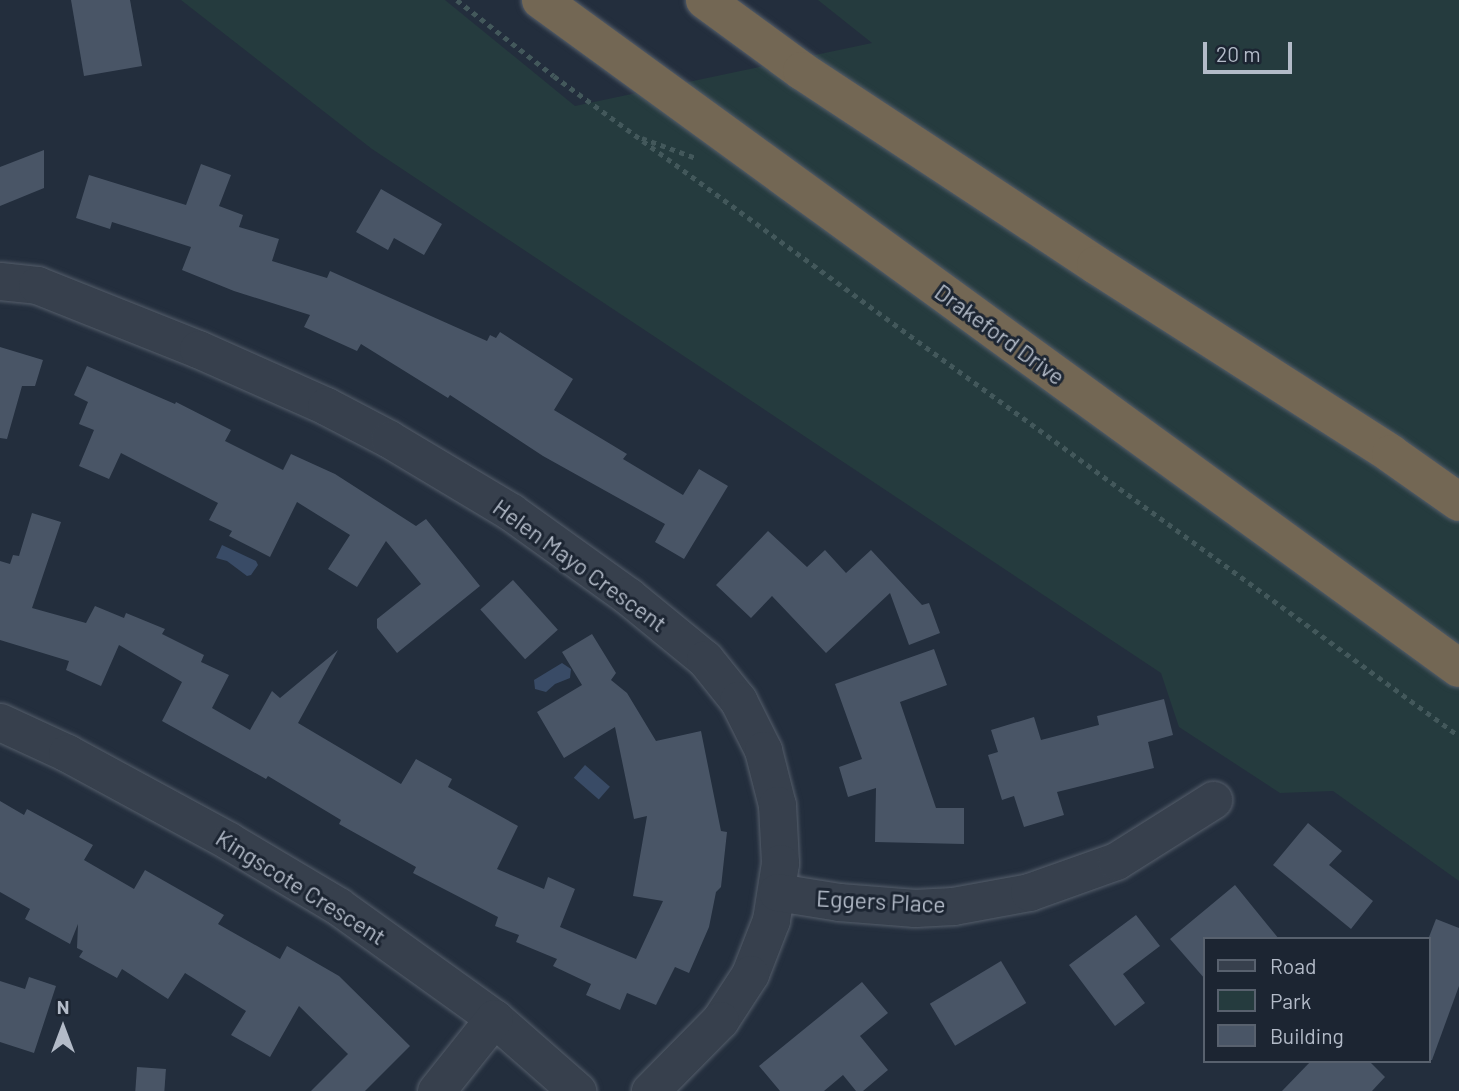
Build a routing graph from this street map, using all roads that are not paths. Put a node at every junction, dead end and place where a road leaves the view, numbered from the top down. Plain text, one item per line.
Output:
1 (541, 0) edge
2 (705, 0) edge
3 (0, 281) edge
4 (1459, 502) edge
5 (1370, 604) junction
6 (1459, 668) edge
7 (1459, 694) edge
8 (0, 722) edge
9 (1213, 800) dead end
10 (777, 892) junction
11 (494, 1018) junction
12 (436, 1091) edge
13 (577, 1091) edge
14 (650, 1091) edge

1 - 5 highway, Drakeford Drive
2 - 4 highway
3 - 10 street, Helen Mayo Crescent
5 - 6 highway, Drakeford Drive
5 - 7 highway
8 - 11 street, Kingscote Crescent
9 - 10 street, Eggers Place
10 - 14 street, Helen Mayo Crescent
11 - 12 street
11 - 13 street, Kingscote Crescent

